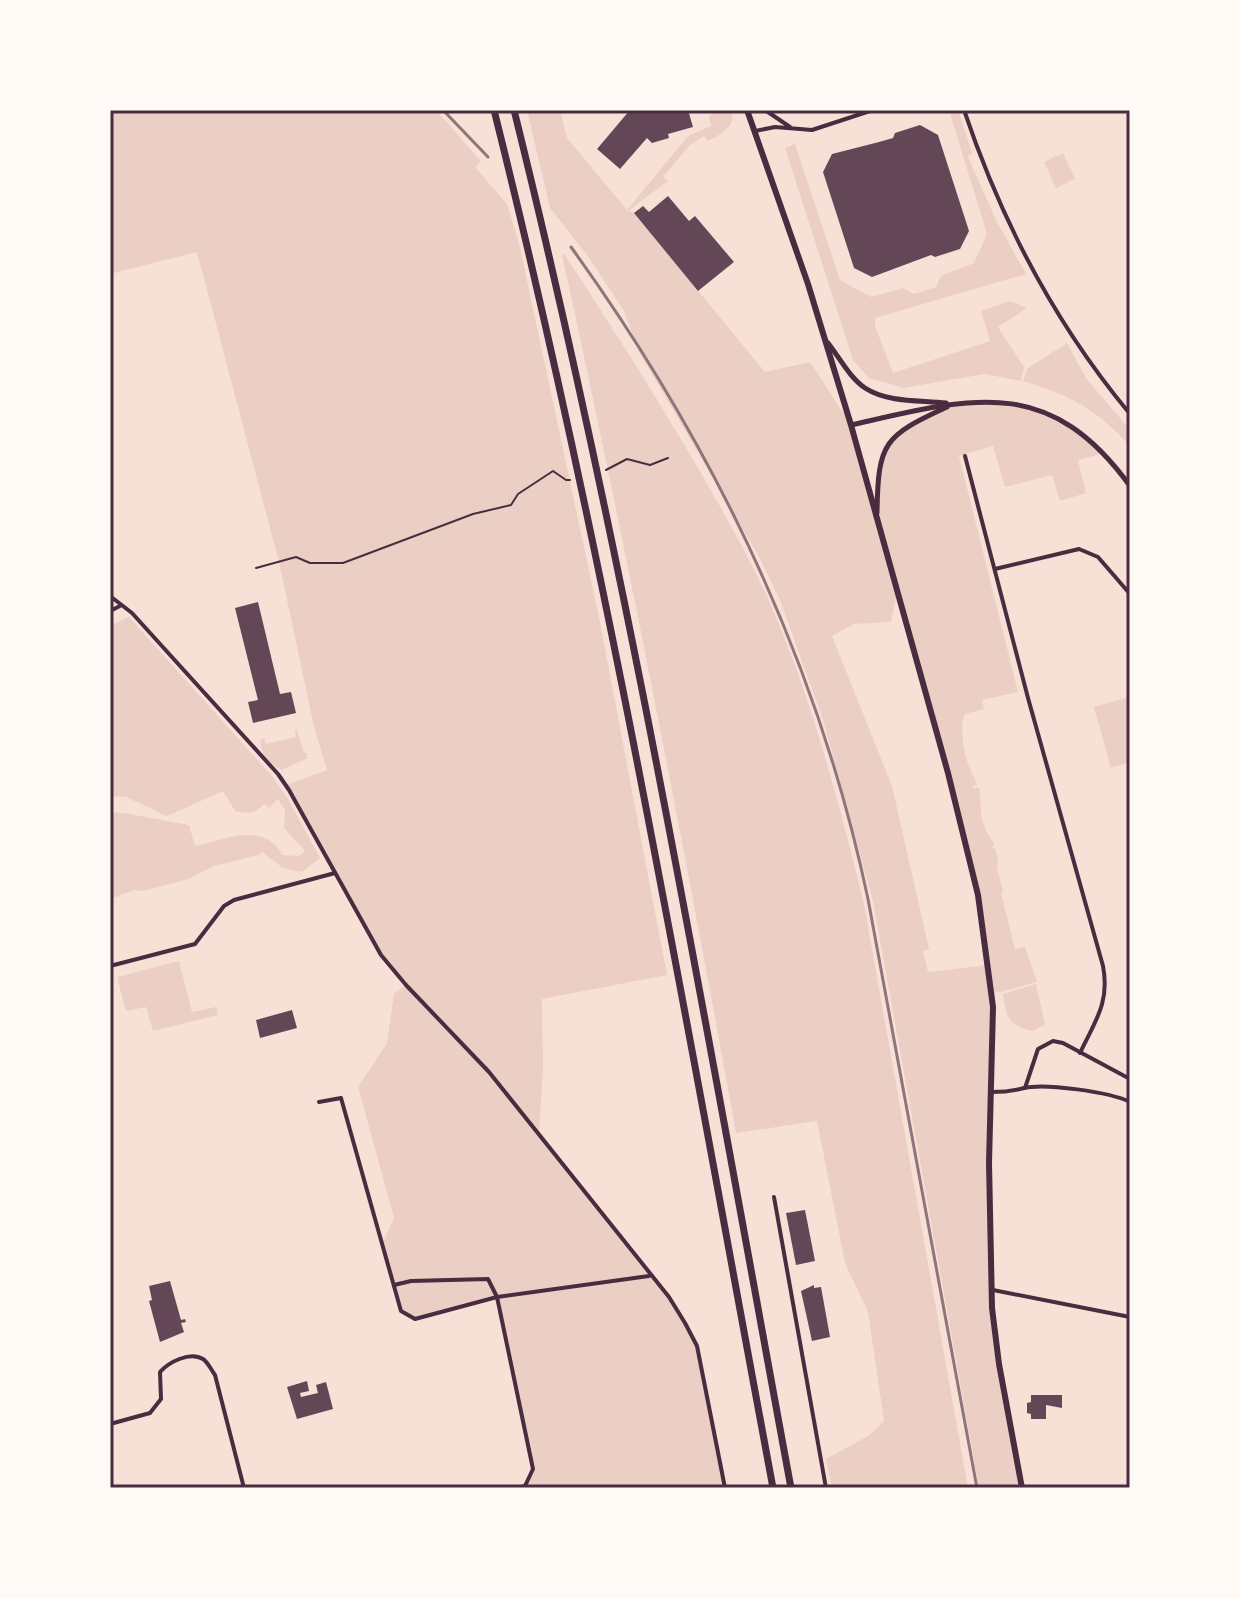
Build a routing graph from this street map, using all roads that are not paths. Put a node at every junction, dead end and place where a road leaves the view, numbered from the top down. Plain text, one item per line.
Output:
1 (494, 110) edge
2 (514, 110) edge
3 (747, 110) edge
4 (765, 110) edge
5 (873, 110) edge
6 (964, 110) edge
7 (792, 128) junction
8 (755, 131) junction
9 (826, 342) junction
10 (955, 403) junction
11 (1130, 414) edge
12 (851, 425) junction
13 (965, 456) dead end
14 (1130, 486) edge
15 (877, 515) junction
16 (995, 569) junction
17 (1130, 594) edge
18 (110, 596) edge
19 (120, 606) junction
20 (110, 611) edge
21 (335, 873) junction
22 (110, 966) edge
23 (1080, 1053) junction
24 (1130, 1079) edge
25 (1025, 1088) junction
26 (992, 1092) junction
27 (319, 1102) dead end
28 (1130, 1102) edge
29 (774, 1197) dead end
30 (649, 1276) junction
31 (394, 1285) junction
32 (990, 1290) junction
33 (497, 1297) junction
34 (1130, 1317) edge
35 (110, 1424) edge
36 (244, 1488) edge
37 (517, 1488) edge
38 (725, 1488) edge
39 (773, 1488) edge
40 (791, 1488) edge
41 (826, 1488) edge
42 (1022, 1488) edge

1 - 39 highway
2 - 40 highway
3 - 8 main road
4 - 7 street
5 - 7 street
6 - 11 street
7 - 8 street
8 - 9 main road
9 - 10 street
9 - 12 main road
10 - 12 street
10 - 14 street
10 - 15 street
12 - 15 main road
13 - 16 street
15 - 26 main road
16 - 17 street
16 - 23 street
18 - 19 street
19 - 20 street
19 - 21 street
21 - 22 street
21 - 30 street
23 - 24 street
23 - 25 street
25 - 26 street
25 - 28 street
26 - 32 main road
27 - 31 street
29 - 41 street
30 - 33 street
30 - 38 street
31 - 33 street
31 - 33 street
32 - 34 street
32 - 42 main road
33 - 37 street
35 - 36 street

